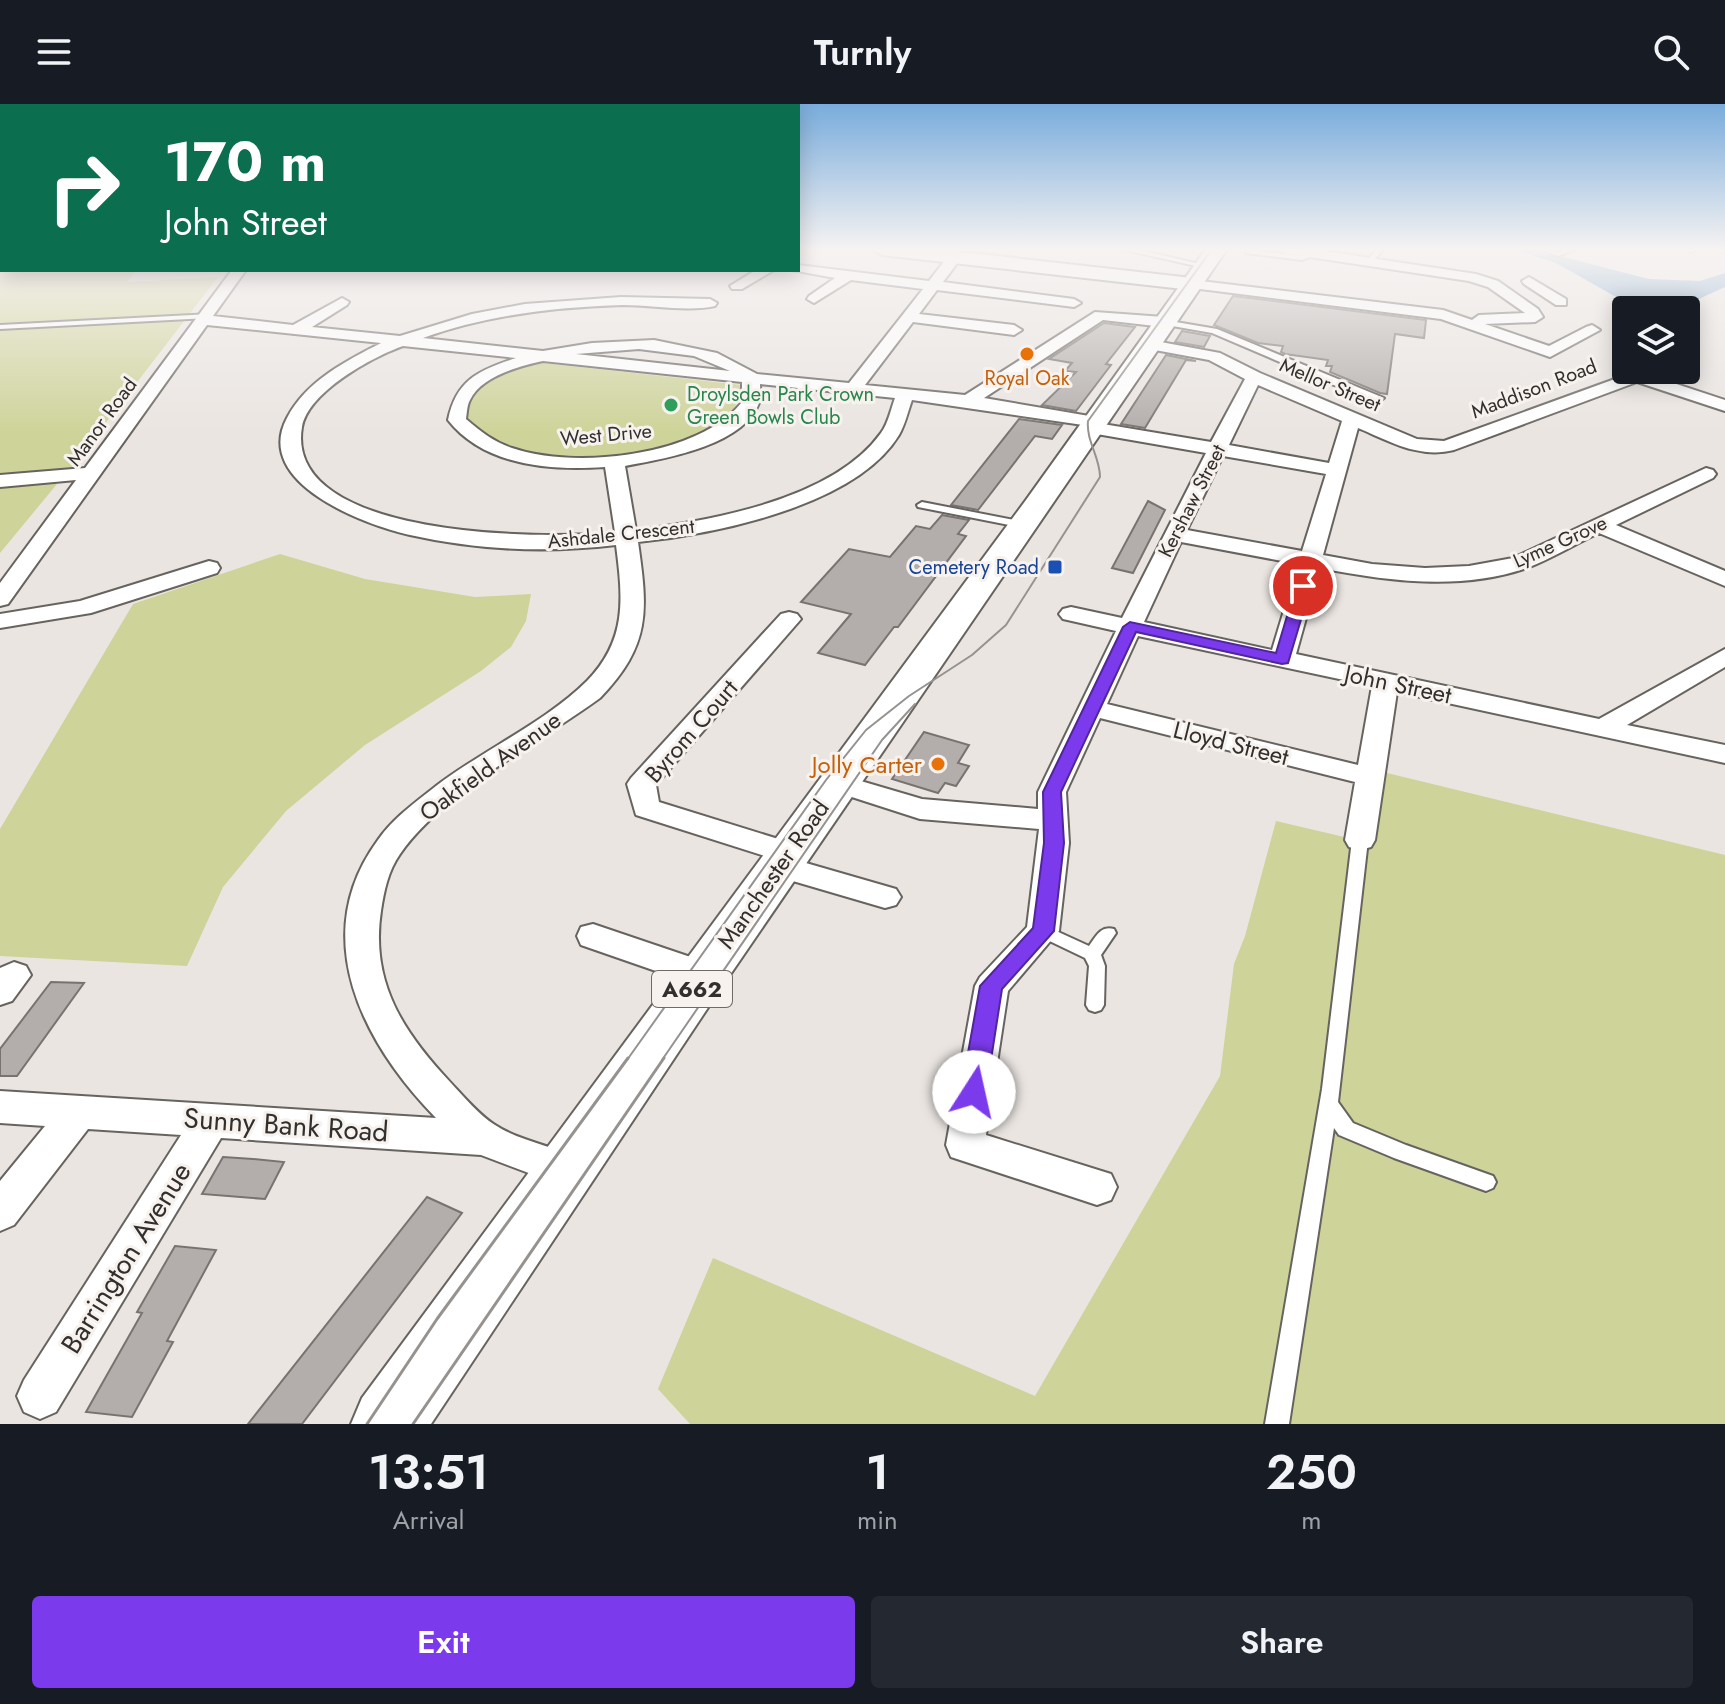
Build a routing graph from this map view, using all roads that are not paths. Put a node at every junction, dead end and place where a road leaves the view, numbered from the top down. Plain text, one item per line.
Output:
1 (212, 311) edge
2 (328, 311) edge
3 (525, 311) edge
4 (915, 311) edge
5 (1174, 311) edge
6 (1417, 311) edge
7 (1531, 311) edge
8 (910, 317) junction
9 (206, 318) junction
10 (1466, 321) junction
11 (0, 327) edge
12 (297, 329) junction
13 (1014, 330) dead end
14 (1592, 330) dead end
15 (1157, 334) junction
16 (403, 340) junction
17 (543, 355) junction
18 (751, 377) junction
19 (1254, 377) junction
20 (854, 388) junction
21 (905, 394) junction
22 (1380, 398) dead end
23 (968, 401) junction
24 (1725, 406) edge
25 (1352, 418) junction
26 (1093, 424) junction
27 (1447, 446) joint
28 (1218, 449) junction
29 (614, 460) junction
30 (1337, 470) junction
31 (92, 473) junction
32 (1706, 474) dead end
33 (0, 481) edge
34 (922, 505) dead end
35 (1024, 525) junction
36 (1598, 525) junction
37 (1174, 534) junction
38 (624, 538) junction
39 (1310, 561) junction
40 (209, 568) dead end
41 (1725, 579) edge
42 (0, 599) edge
43 (1071, 614) dead end
44 (789, 619) dead end
45 (0, 621) edge
46 (1130, 627) junction
47 (1725, 656) edge
48 (1282, 659) junction
49 (1386, 682) junction
50 (1091, 708) junction
51 (1602, 728) junction
52 (1725, 754) edge
53 (1370, 777) junction
54 (837, 783) junction
55 (1053, 820) junction
56 (1360, 840) joint
57 (785, 860) junction
58 (885, 897) dead end
59 (1043, 931) junction
60 (1108, 933) dead end
61 (593, 936) dead end
62 (1092, 954) junction
63 (702, 974) junction
64 (1095, 1005) dead end
65 (1329, 1104) junction
66 (0, 1107) edge
67 (78, 1113) junction
68 (211, 1120) junction
69 (482, 1138) junction
70 (566, 1169) junction
71 (1486, 1182) dead end
72 (1097, 1187) dead end
73 (0, 1212) edge
74 (40, 1396) dead end
75 (388, 1424) edge
76 (1277, 1424) edge

1 - 9 street, Manor Road
2 - 12 street
3 - 16 street
4 - 8 street
5 - 15 main road, Manchester Road / A662
6 - 10 street
7 - 10 street
8 - 13 street
8 - 20 street
9 - 11 lane
9 - 12 street
9 - 31 street, Manor Road
10 - 14 street
12 - 16 street
15 - 19 street, Mellor Street
15 - 22 lane
15 - 23 street, Mellor Street
15 - 26 main road, Manchester Road / A662
16 - 17 street
16 - 38 street, Ashdale Crescent
17 - 18 street
17 - 29 street, West Drive
18 - 20 street
18 - 29 street, West Drive
19 - 25 street, Mellor Street
19 - 28 street, Kershaw Street
20 - 21 street
21 - 23 street
21 - 38 street, Ashdale Crescent
23 - 26 street
24 - 27 street, Maddison Road
25 - 27 street, Mellor Street
25 - 30 street
26 - 28 street
26 - 35 main road, Manchester Road / A662
28 - 30 street
28 - 37 street, Kershaw Street
29 - 38 street, Oakfield Avenue
30 - 39 street
31 - 33 street
31 - 42 street, Manor Road
32 - 36 street, Lyme Grove
34 - 35 lane
35 - 54 main road, Manchester Road / A662
36 - 39 street, Lyme Grove
36 - 41 street
37 - 39 street, Lyme Grove
37 - 46 street, Kershaw Street
38 - 69 street, Oakfield Avenue
39 - 48 street
40 - 45 street
43 - 46 street, John Street
44 - 57 street, Byrom Court
46 - 48 street, John Street
46 - 50 street, Kershaw Street
47 - 51 street
48 - 49 street, John Street
49 - 51 street, John Street
49 - 53 street
50 - 53 street, Lloyd Street
50 - 55 street, Kershaw Street
51 - 52 street, John Street
53 - 56 street
54 - 55 street
54 - 57 main road, Manchester Road / A662
55 - 59 street, Kershaw Street
56 - 65 lane
57 - 58 street
57 - 63 main road, Manchester Road / A662
59 - 62 lane
59 - 72 street
60 - 62 lane
61 - 63 street
62 - 64 lane
63 - 70 main road, Manchester Road / A662
65 - 71 lane
65 - 76 lane
66 - 67 street, Sunny Bank Road
67 - 68 street, Sunny Bank Road
67 - 73 street
68 - 69 street, Sunny Bank Road
68 - 74 street, Barrington Avenue
69 - 70 street, Sunny Bank Road
70 - 75 main road, Manchester Road / A662

